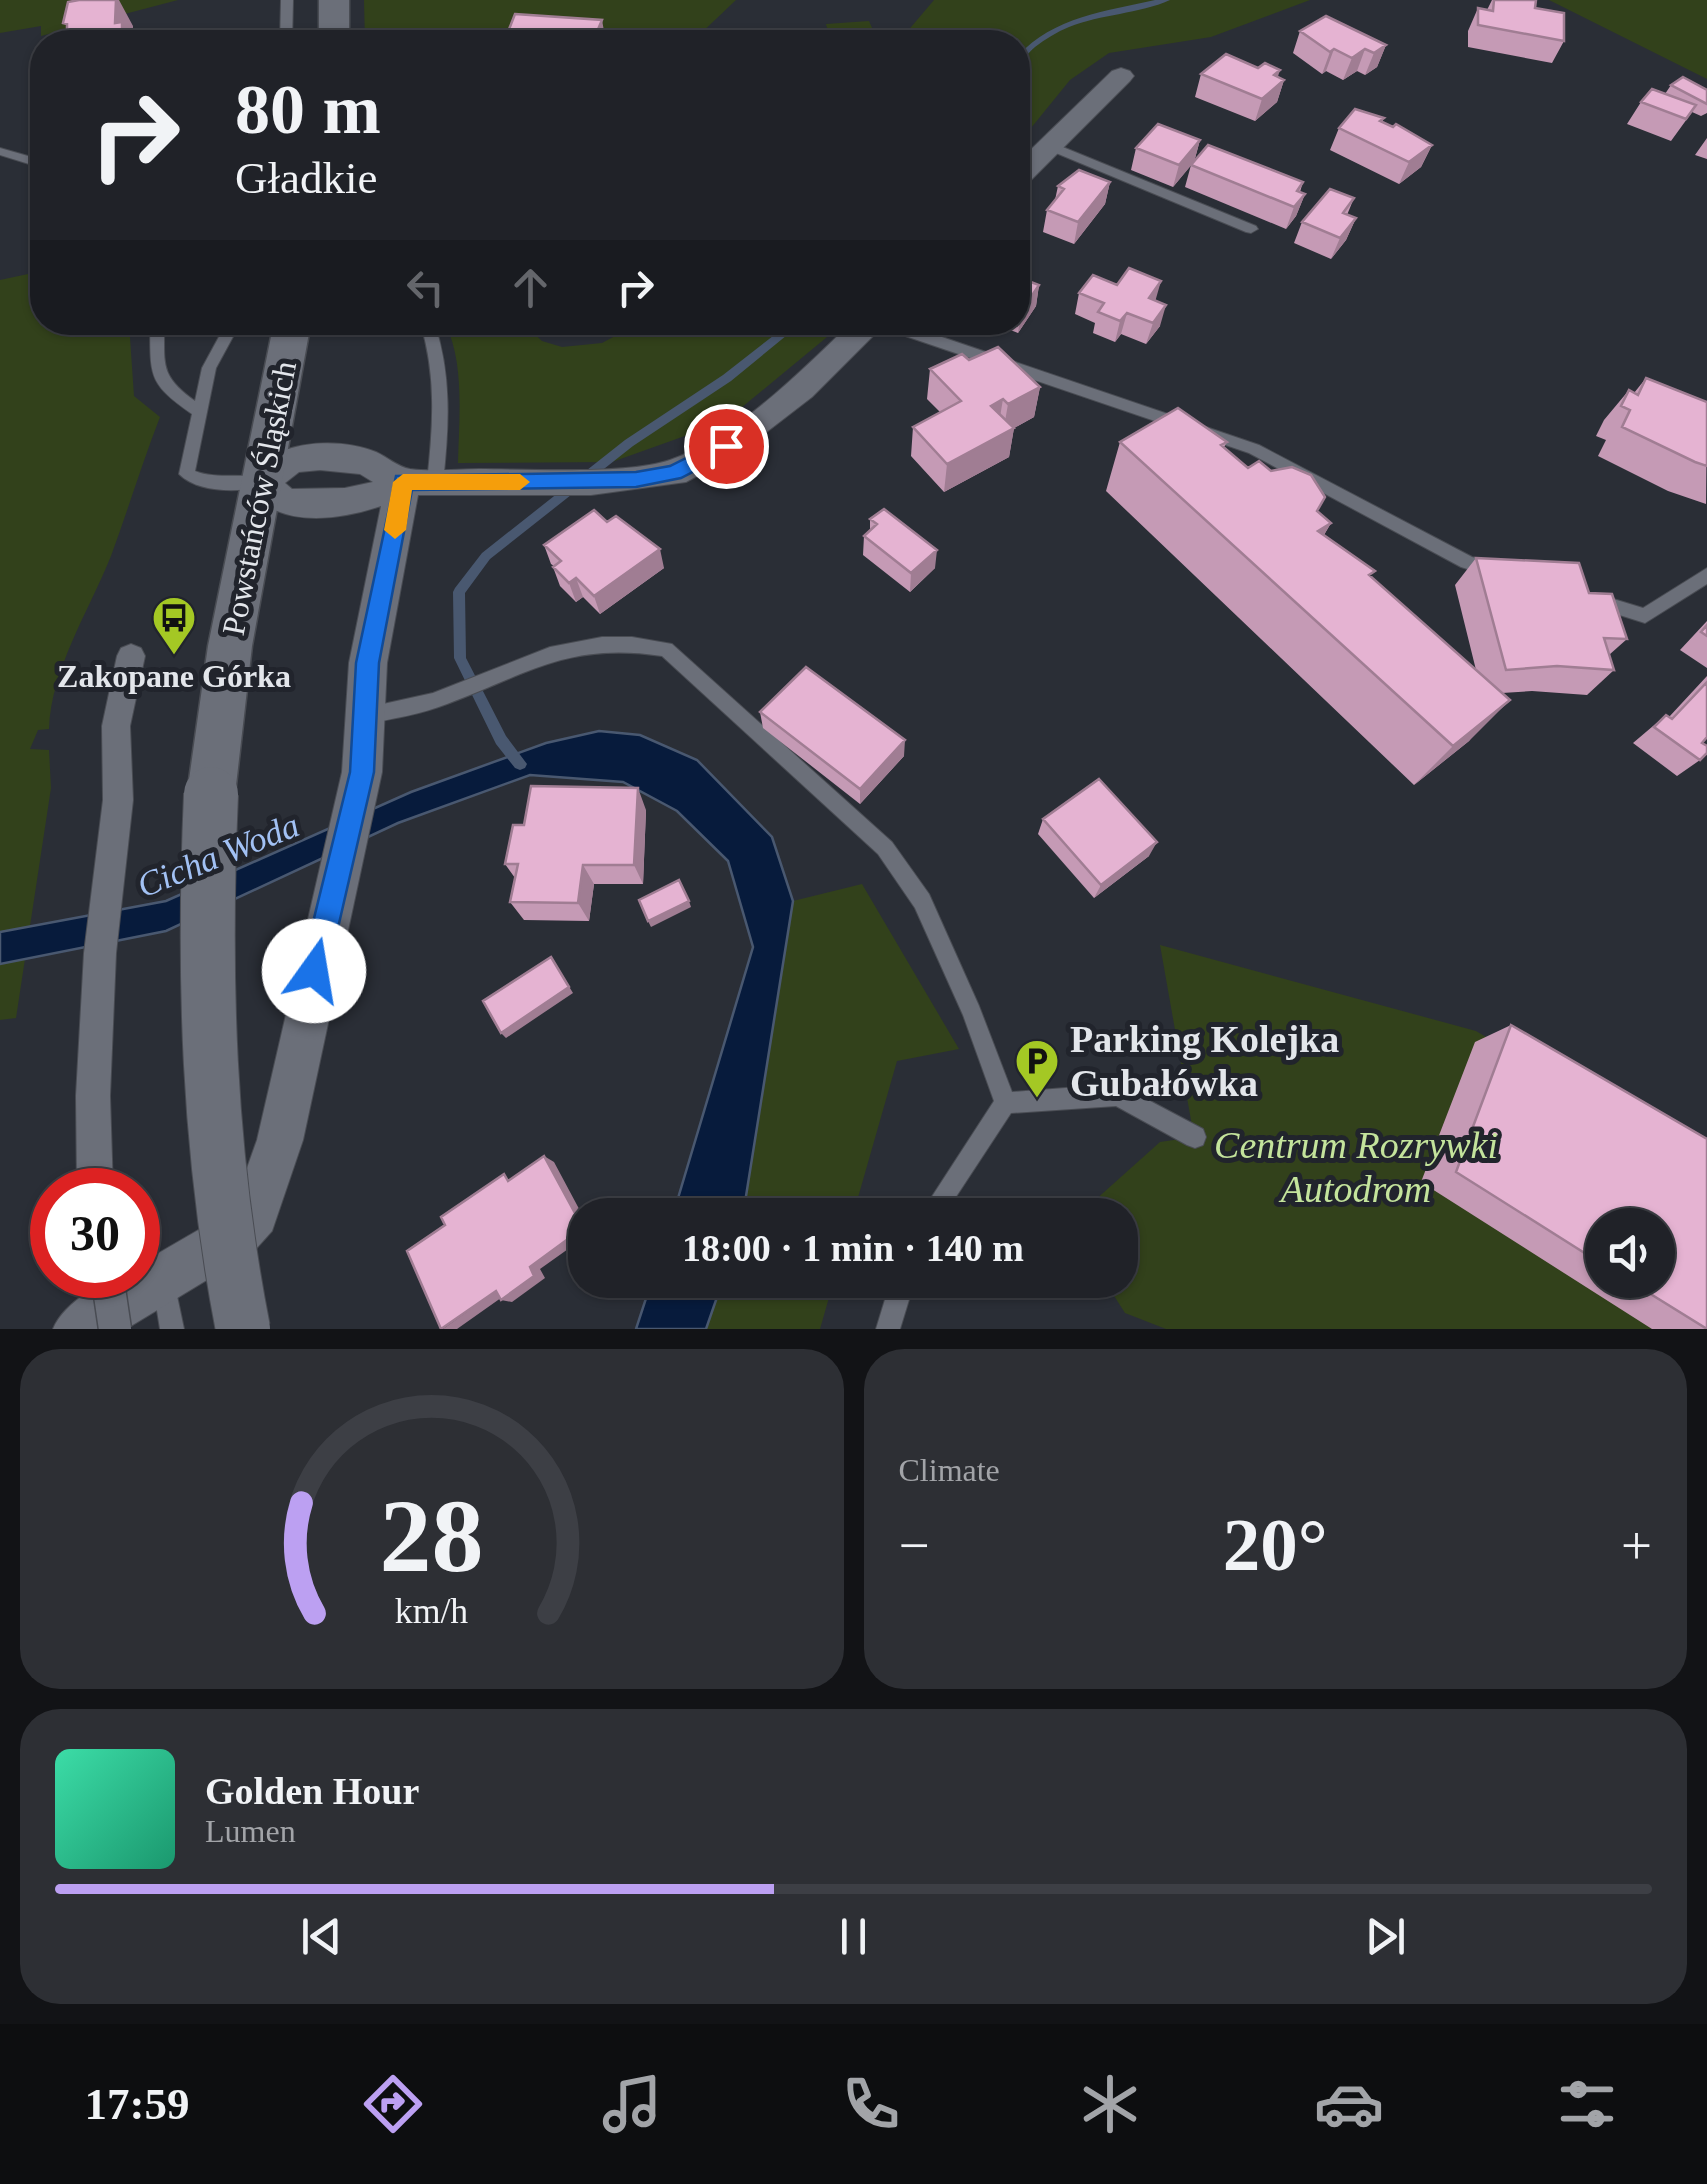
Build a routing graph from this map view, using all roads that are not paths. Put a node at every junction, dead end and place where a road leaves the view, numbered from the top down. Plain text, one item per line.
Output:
1 (288, 0) edge
2 (334, 0) edge
3 (287, 30) edge
4 (334, 30) edge
5 (1122, 76) dead end
6 (1048, 145) junction
7 (2, 151) dead end
8 (30, 160) edge
9 (1030, 164) edge
10 (1251, 229) dead end
11 (158, 335) edge
12 (227, 335) edge
13 (290, 335) edge
14 (431, 335) edge
15 (858, 335) edge
16 (919, 335) edge
17 (199, 411) junction
18 (262, 482) junction
19 (419, 482) junction
20 (1502, 573) edge
21 (1707, 575) edge
22 (1574, 594) edge
23 (131, 656) dead end
24 (365, 716) junction
25 (1005, 1103) junction
26 (1194, 1138) dead end
27 (96, 1168) edge
28 (943, 1198) edge
29 (164, 1279) junction
30 (110, 1298) edge
31 (897, 1298) edge
32 (78, 1329) edge
33 (114, 1329) edge
34 (172, 1329) edge
35 (243, 1329) edge
36 (888, 1329) edge

1 - 3 lane
2 - 4 street
5 - 6 street
6 - 9 street
6 - 10 lane
7 - 8 lane
11 - 17 lane
12 - 17 lane
13 - 18 street, Powstańców Śląskich
14 - 19 lane
15 - 19 street
16 - 20 lane
17 - 18 lane
18 - 19 street
18 - 35 street, Powstańców Śląskich, bridge
19 - 24 street
21 - 22 lane
23 - 27 street
24 - 25 lane
24 - 29 street
25 - 26 lane
25 - 28 lane
29 - 32 street
29 - 34 lane
30 - 33 street, bridge
31 - 36 lane

